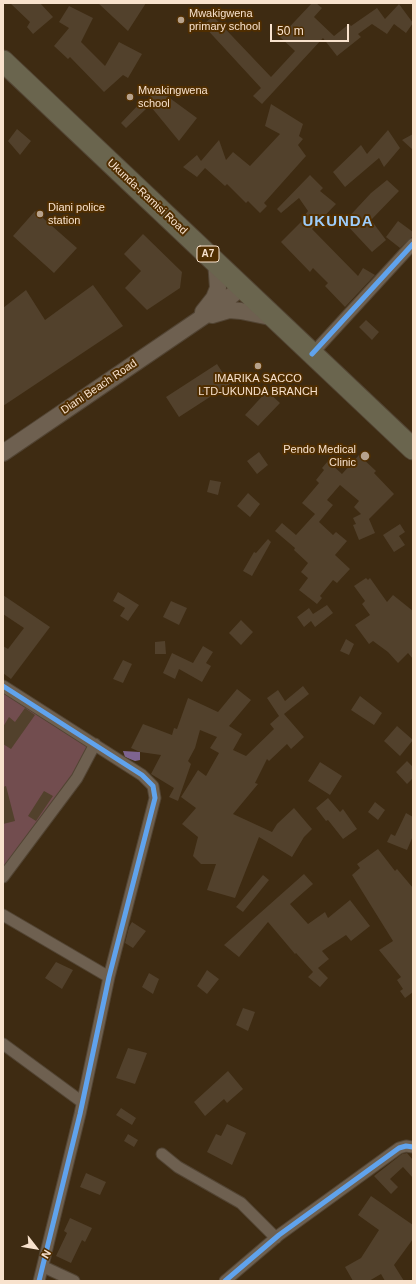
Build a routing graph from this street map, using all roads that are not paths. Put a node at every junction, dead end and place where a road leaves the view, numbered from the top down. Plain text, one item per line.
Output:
1 (3, 61) edge
2 (413, 244) edge
3 (216, 261) junction
4 (242, 287) junction
5 (277, 319) junction
6 (195, 321) junction
7 (312, 354) junction
8 (413, 449) edge
9 (3, 452) edge
10 (3, 686) edge
11 (95, 744) junction
12 (3, 877) edge
13 (3, 915) edge
14 (109, 977) junction
15 (3, 1044) edge
16 (82, 1102) junction
17 (413, 1147) edge
18 (162, 1154) dead end
19 (276, 1238) junction
20 (44, 1267) junction
21 (39, 1281) edge
22 (74, 1281) edge
23 (225, 1281) edge

1 - 3 highway, Ukunda-Ramisi Road / A7
2 - 7 street
3 - 4 highway, Ukunda-Ramisi Road / A7
3 - 6 main road
4 - 5 highway, Ukunda-Ramisi Road / A7
4 - 6 main road
5 - 6 main road
5 - 7 highway, Ukunda-Ramisi Road / A7
6 - 9 main road, Diani Beach Road
7 - 8 highway, Ukunda-Ramisi Road / A7
10 - 11 street
11 - 12 street
11 - 14 street
13 - 14 street
14 - 16 street
15 - 16 street
16 - 20 street
17 - 19 street
18 - 19 street
19 - 23 street
20 - 21 street
20 - 22 street

